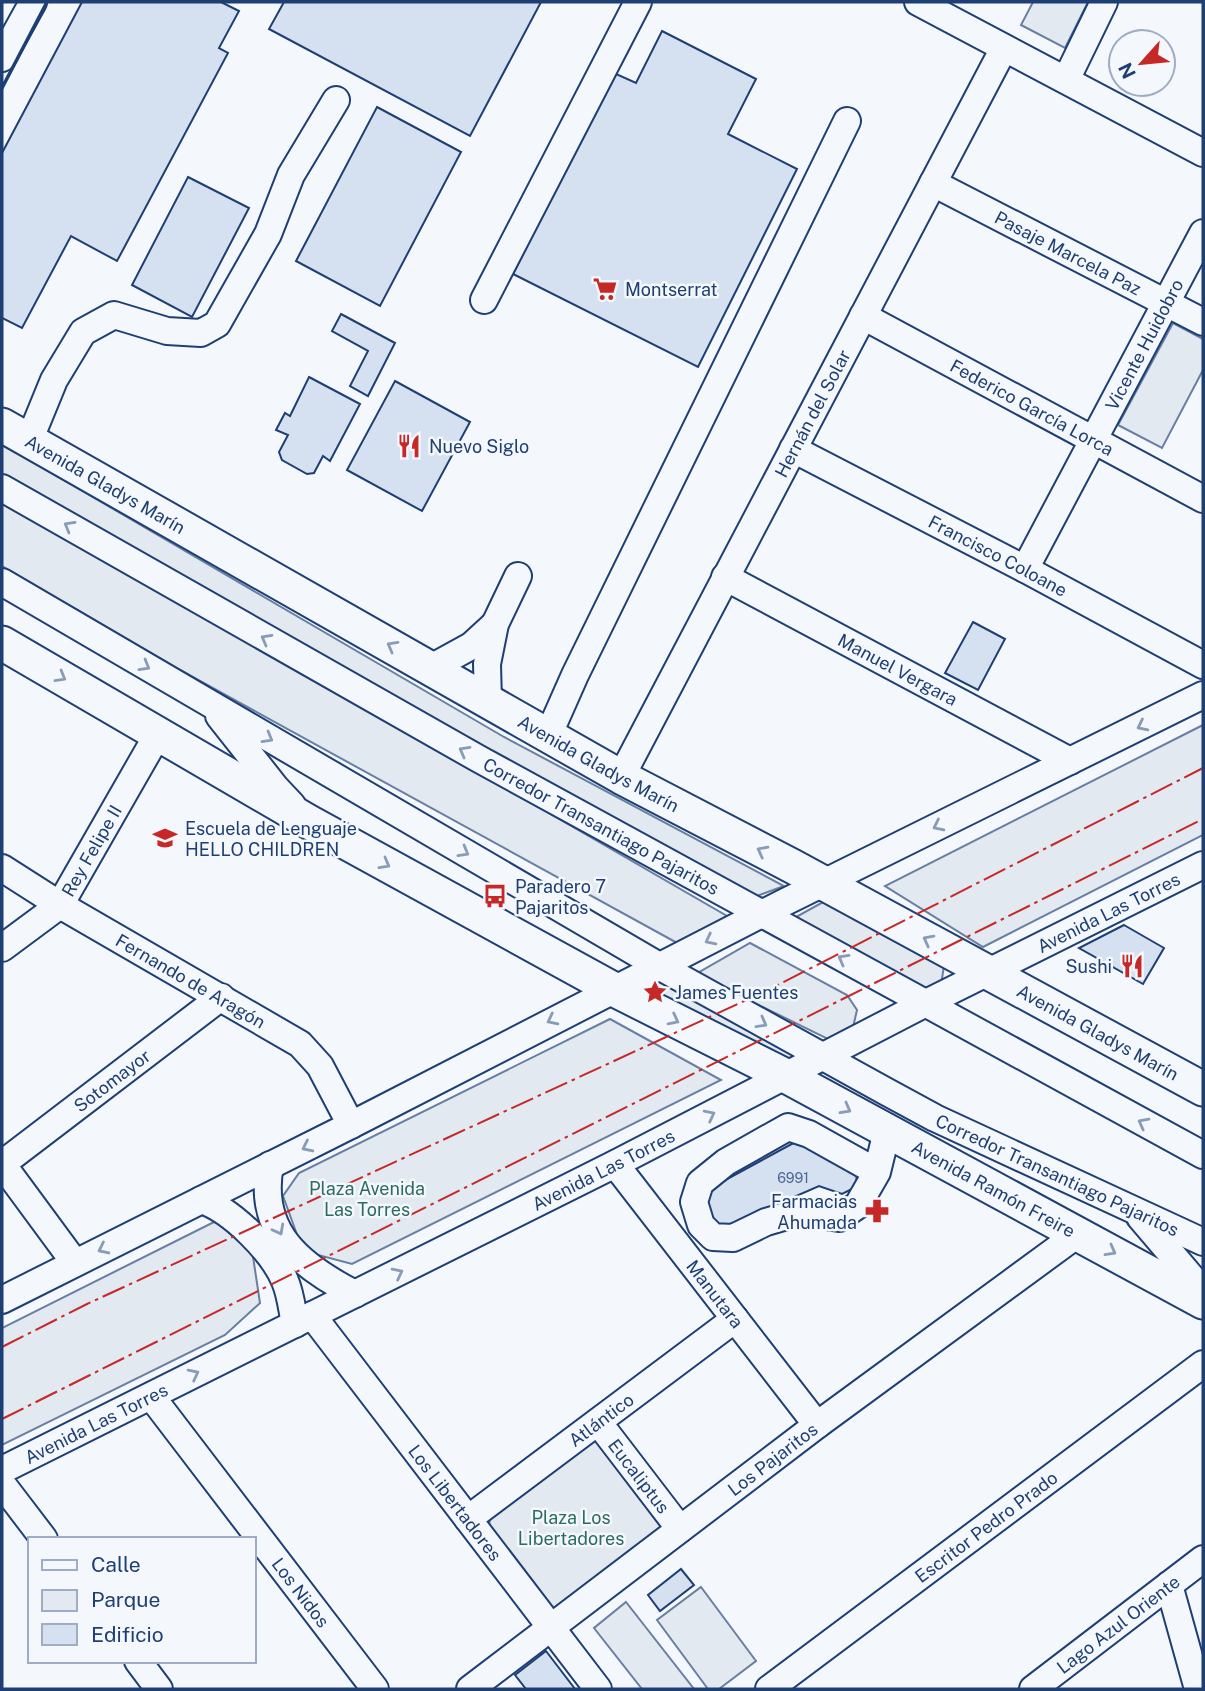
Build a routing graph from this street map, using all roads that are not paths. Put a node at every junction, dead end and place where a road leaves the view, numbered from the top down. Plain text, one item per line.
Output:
1 (33, 2) edge
2 (638, 2) edge
3 (918, 2) edge
4 (1104, 2) edge
5 (1004, 48) junction
6 (2, 58) edge
7 (1066, 80) junction
8 (336, 100) dead end
9 (847, 121) dead end
10 (1203, 153) edge
11 (933, 183) junction
12 (1203, 233) edge
13 (484, 300) dead end
14 (1167, 302) junction
15 (863, 316) junction
16 (1203, 322) edge
17 (15, 433) edge
18 (1093, 440) junction
19 (793, 449) junction
20 (2, 488) edge
21 (1203, 499) edge
22 (1025, 569) junction
23 (518, 576) dead end
24 (725, 577) junction
25 (2, 582) edge
26 (495, 625) junction
27 (2, 643) edge
28 (1203, 666) edge
29 (430, 668) junction
30 (1203, 695) edge
31 (488, 702) junction
32 (209, 703) junction
33 (158, 734) junction
34 (548, 736) junction
35 (1070, 761) junction
36 (621, 777) junction
37 (309, 822) junction
38 (1203, 865) edge
39 (2, 869) edge
40 (822, 883) junction
41 (60, 905) junction
42 (760, 914) junction
43 (2, 948) edge
44 (659, 966) junction
45 (988, 972) junction
46 (613, 989) junction
47 (221, 997) junction
48 (924, 1004) junction
49 (824, 1057) junction
50 (786, 1076) junction
51 (1203, 1089) edge
52 (351, 1125) junction
53 (887, 1131) junction
54 (1203, 1155) edge
55 (2, 1164) edge
56 (615, 1164) junction
57 (270, 1165) junction
58 (877, 1172) junction
59 (201, 1200) junction
60 (1134, 1210) junction
61 (1079, 1233) junction
62 (1203, 1242) edge
63 (75, 1263) junction
64 (1203, 1291) edge
65 (355, 1294) junction
66 (2, 1300) edge
67 (1203, 1302) edge
68 (735, 1319) junction
69 (304, 1320) junction
70 (1203, 1364) edge
71 (151, 1396) junction
72 (598, 1422) junction
73 (817, 1425) junction
74 (2, 1470) edge
75 (2, 1484) edge
76 (468, 1519) junction
77 (680, 1529) junction
78 (42, 1537) edge
79 (1203, 1559) edge
80 (1169, 1585) junction
81 (1180, 1622) junction
82 (551, 1628) junction
83 (1203, 1634) edge
84 (140, 1663) edge
85 (159, 1689) edge
86 (375, 1689) edge
87 (470, 1689) edge
88 (598, 1689) edge
89 (769, 1689) edge
90 (1034, 1689) edge
91 (1198, 1689) edge

1 - 6 street
2 - 13 street
3 - 5 street
4 - 7 street
5 - 7 street
5 - 11 street, Hernán del Solar
7 - 10 street
8 - 17 street
9 - 34 street
11 - 14 street, Pasaje Marcela Paz
11 - 15 street, Hernán del Solar
12 - 14 street, Vicente Huidobro
14 - 16 street, Pasaje Marcela Paz
14 - 18 street, Vicente Huidobro
15 - 18 street, Federico García Lorca
15 - 19 street, Hernán del Solar
29 -> 17 main road, Avenida Gladys Marín
18 - 21 street, Federico García Lorca
18 - 22 street, Vicente Huidobro
19 - 22 street, Francisco Coloane
19 - 24 street, Hernán del Solar
42 -> 20 street, Corredor Transantiago Pajaritos
22 - 28 street, Francisco Coloane
23 - 26 street
24 - 35 street, Manuel Vergara
24 - 36 street, Hernán del Solar
25 -> 32 street, Corredor Transantiago Pajaritos
26 - 29 street
26 - 31 street
27 -> 33 main road
29 - 31 main road, Avenida Gladys Marín
30 -> 35 street
31 - 34 main road, Avenida Gladys Marín
32 - 37 street
32 -> 44 street, Corredor Transantiago Pajaritos
33 - 37 main road
33 - 41 street, Rey Felipe II
34 - 36 main road, Avenida Gladys Marín
35 -> 40 street
40 -> 36 main road, Avenida Gladys Marín
37 -> 46 main road
38 - 45 street, Avenida Las Torres
39 - 41 street, Fernando de Aragón
40 - 42 street
45 -> 40 main road, Avenida Gladys Marín
41 - 43 street, Rey Felipe II
41 - 47 street, Fernando de Aragón
42 -> 44 street
48 -> 42 street, Corredor Transantiago Pajaritos
44 - 46 street
44 -> 49 street, Corredor Transantiago Pajaritos
45 - 48 street, Avenida Las Torres
45 - 51 main road, Avenida Gladys Marín
46 -> 50 main road
46 -> 52 street
47 - 52 street, Fernando de Aragón
47 - 55 street, Sotomayor
48 - 49 street, Avenida Las Torres
54 -> 48 street, Corredor Transantiago Pajaritos
49 - 50 street, Avenida Las Torres
49 - 60 street, Corredor Transantiago Pajaritos
50 -> 53 main road, Avenida Ramón Freire
56 -> 50 street, Avenida Las Torres
52 -> 57 street
53 - 58 street
53 - 61 main road, Avenida Ramón Freire
55 - 63 street
65 -> 56 street, Avenida Las Torres
56 - 68 street, Manutara
57 - 59 street
57 -> 65 street
58 - 58 street
59 -> 63 street
59 - 69 street
60 - 62 street, Corredor Transantiago Pajaritos
60 - 64 street
61 -> 67 main road, Avenida Ramón Freire
61 - 73 street, Los Pajaritos
63 - 66 street
65 - 69 street, Avenida Las Torres
68 - 72 street, Atlántico
68 - 73 street, Manutara
71 -> 69 street, Avenida Las Torres
69 - 76 street, Los Libertadores
70 - 89 street, Escritor Pedro Prado
71 - 74 street, Avenida Las Torres
71 - 86 street, Los Nidos
72 - 76 street, Atlántico
72 - 77 street, Eucaliptus
73 - 77 street, Los Pajaritos
75 - 78 street
76 - 82 street, Los Libertadores
77 - 82 street, Los Pajaritos
79 - 80 street, Lago Azul Oriente
80 - 81 street
80 - 90 street, Lago Azul Oriente
81 - 83 street
81 - 91 street
82 - 87 street, Los Pajaritos
82 - 88 street, Los Libertadores
84 - 85 street

